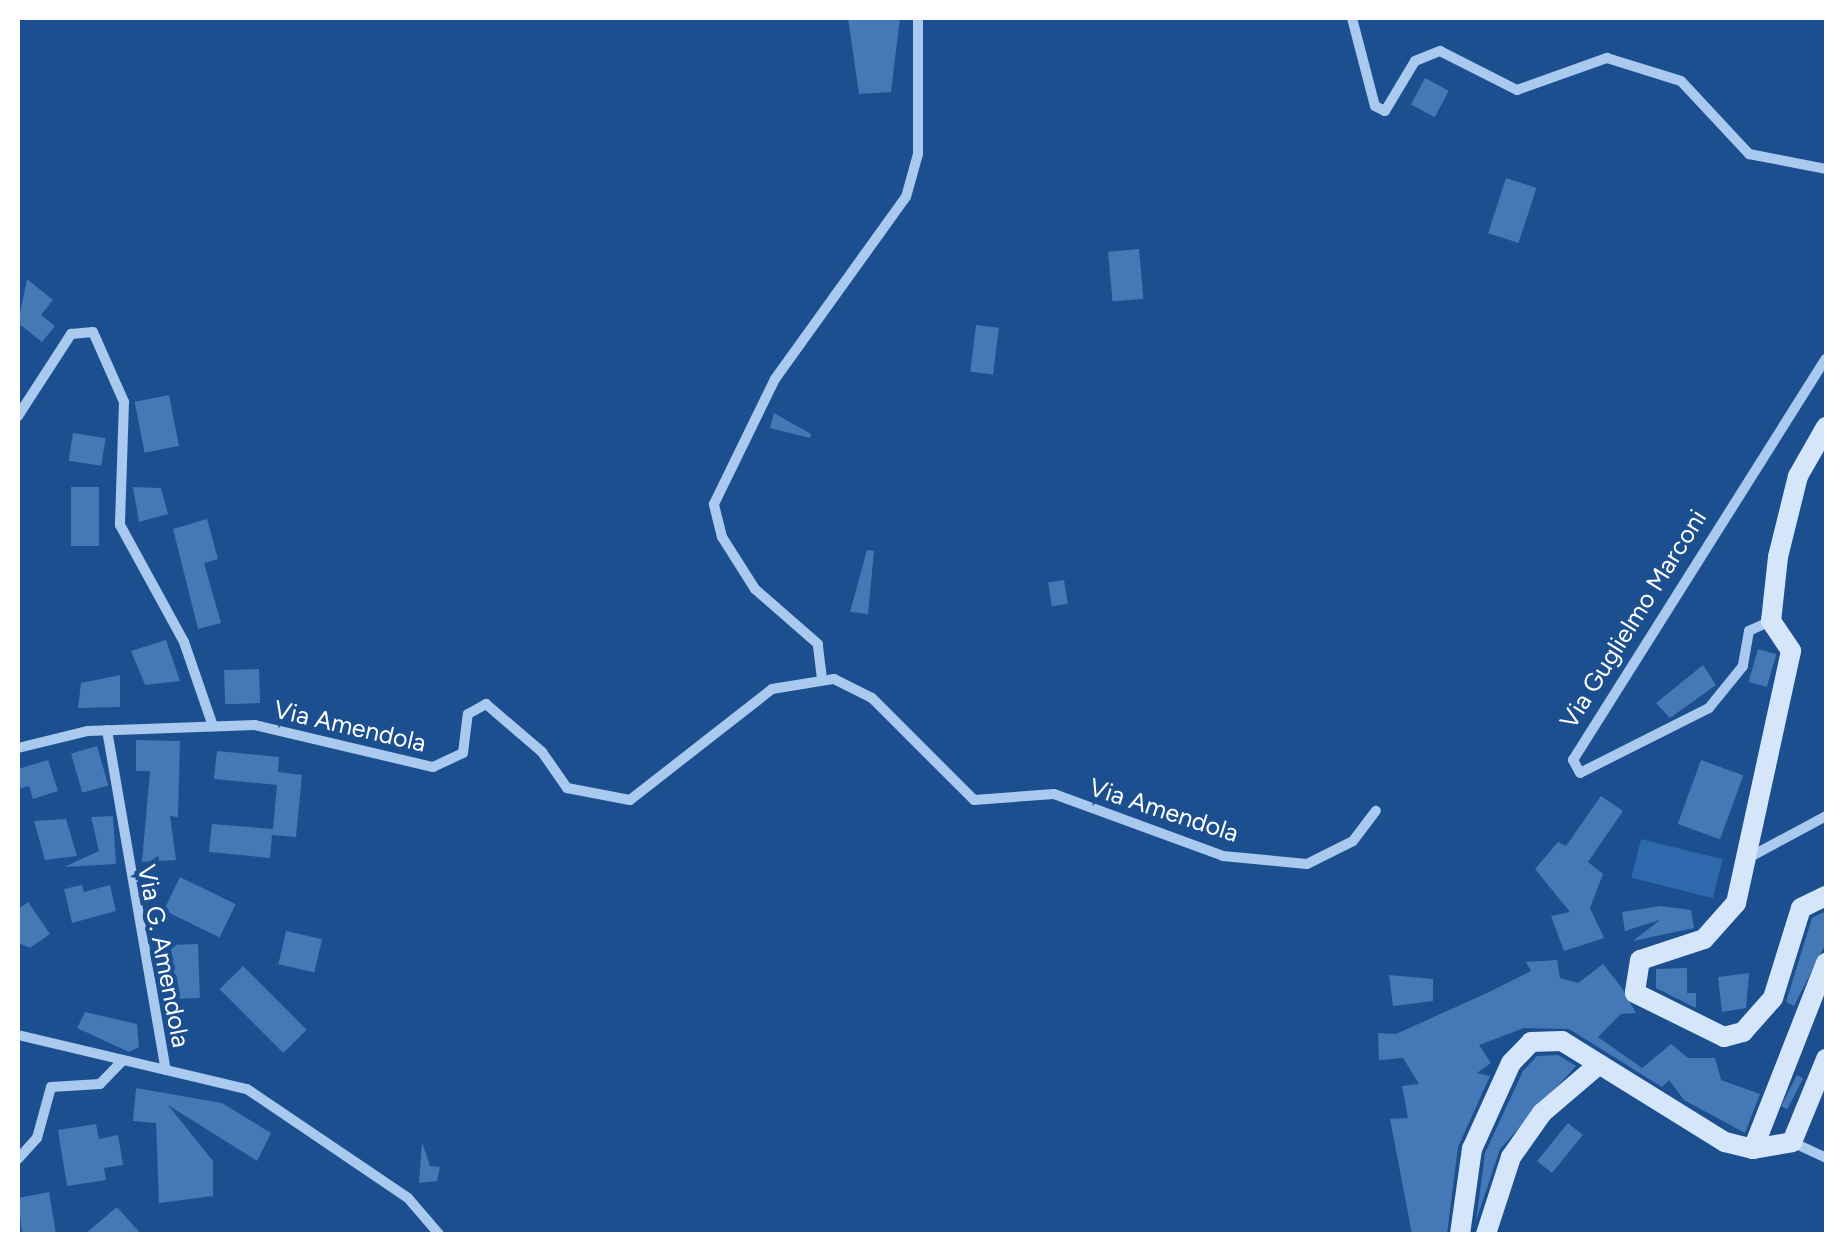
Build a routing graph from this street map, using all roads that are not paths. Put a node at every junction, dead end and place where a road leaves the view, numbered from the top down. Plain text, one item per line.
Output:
1 (918, 18) edge
2 (1352, 18) edge
3 (1826, 169) edge
4 (1826, 358) edge
5 (18, 416) edge
6 (1826, 427) edge
7 (1770, 621) junction
8 (822, 678) junction
9 (212, 726) junction
10 (107, 730) junction
11 (18, 748) edge
12 (1376, 812) dead end
13 (1826, 816) edge
14 (1748, 859) junction
15 (1826, 896) edge
16 (1826, 962) edge
17 (18, 1035) edge
18 (123, 1060) junction
19 (1826, 1060) edge
20 (1598, 1065) junction
21 (166, 1070) junction
22 (1792, 1142) junction
23 (1753, 1149) junction
24 (18, 1158) edge
25 (1826, 1158) edge
26 (439, 1234) edge
27 (1460, 1234) edge
28 (1486, 1234) edge

1 - 8 street
2 - 3 street
4 - 7 street, Via Guglielmo Marconi
5 - 9 street
6 - 7 street
7 - 14 street
8 - 9 street, Via Amendola
8 - 12 street, Via Amendola
9 - 10 street, Via Amendola
10 - 11 street, Via Amendola
10 - 21 street, Via G. Amendola
13 - 14 street
14 - 15 street
16 - 23 street
17 - 18 street
18 - 21 street
18 - 24 street
19 - 22 street
20 - 23 street
20 - 27 street
20 - 28 street
21 - 26 street
22 - 23 street
22 - 25 street

